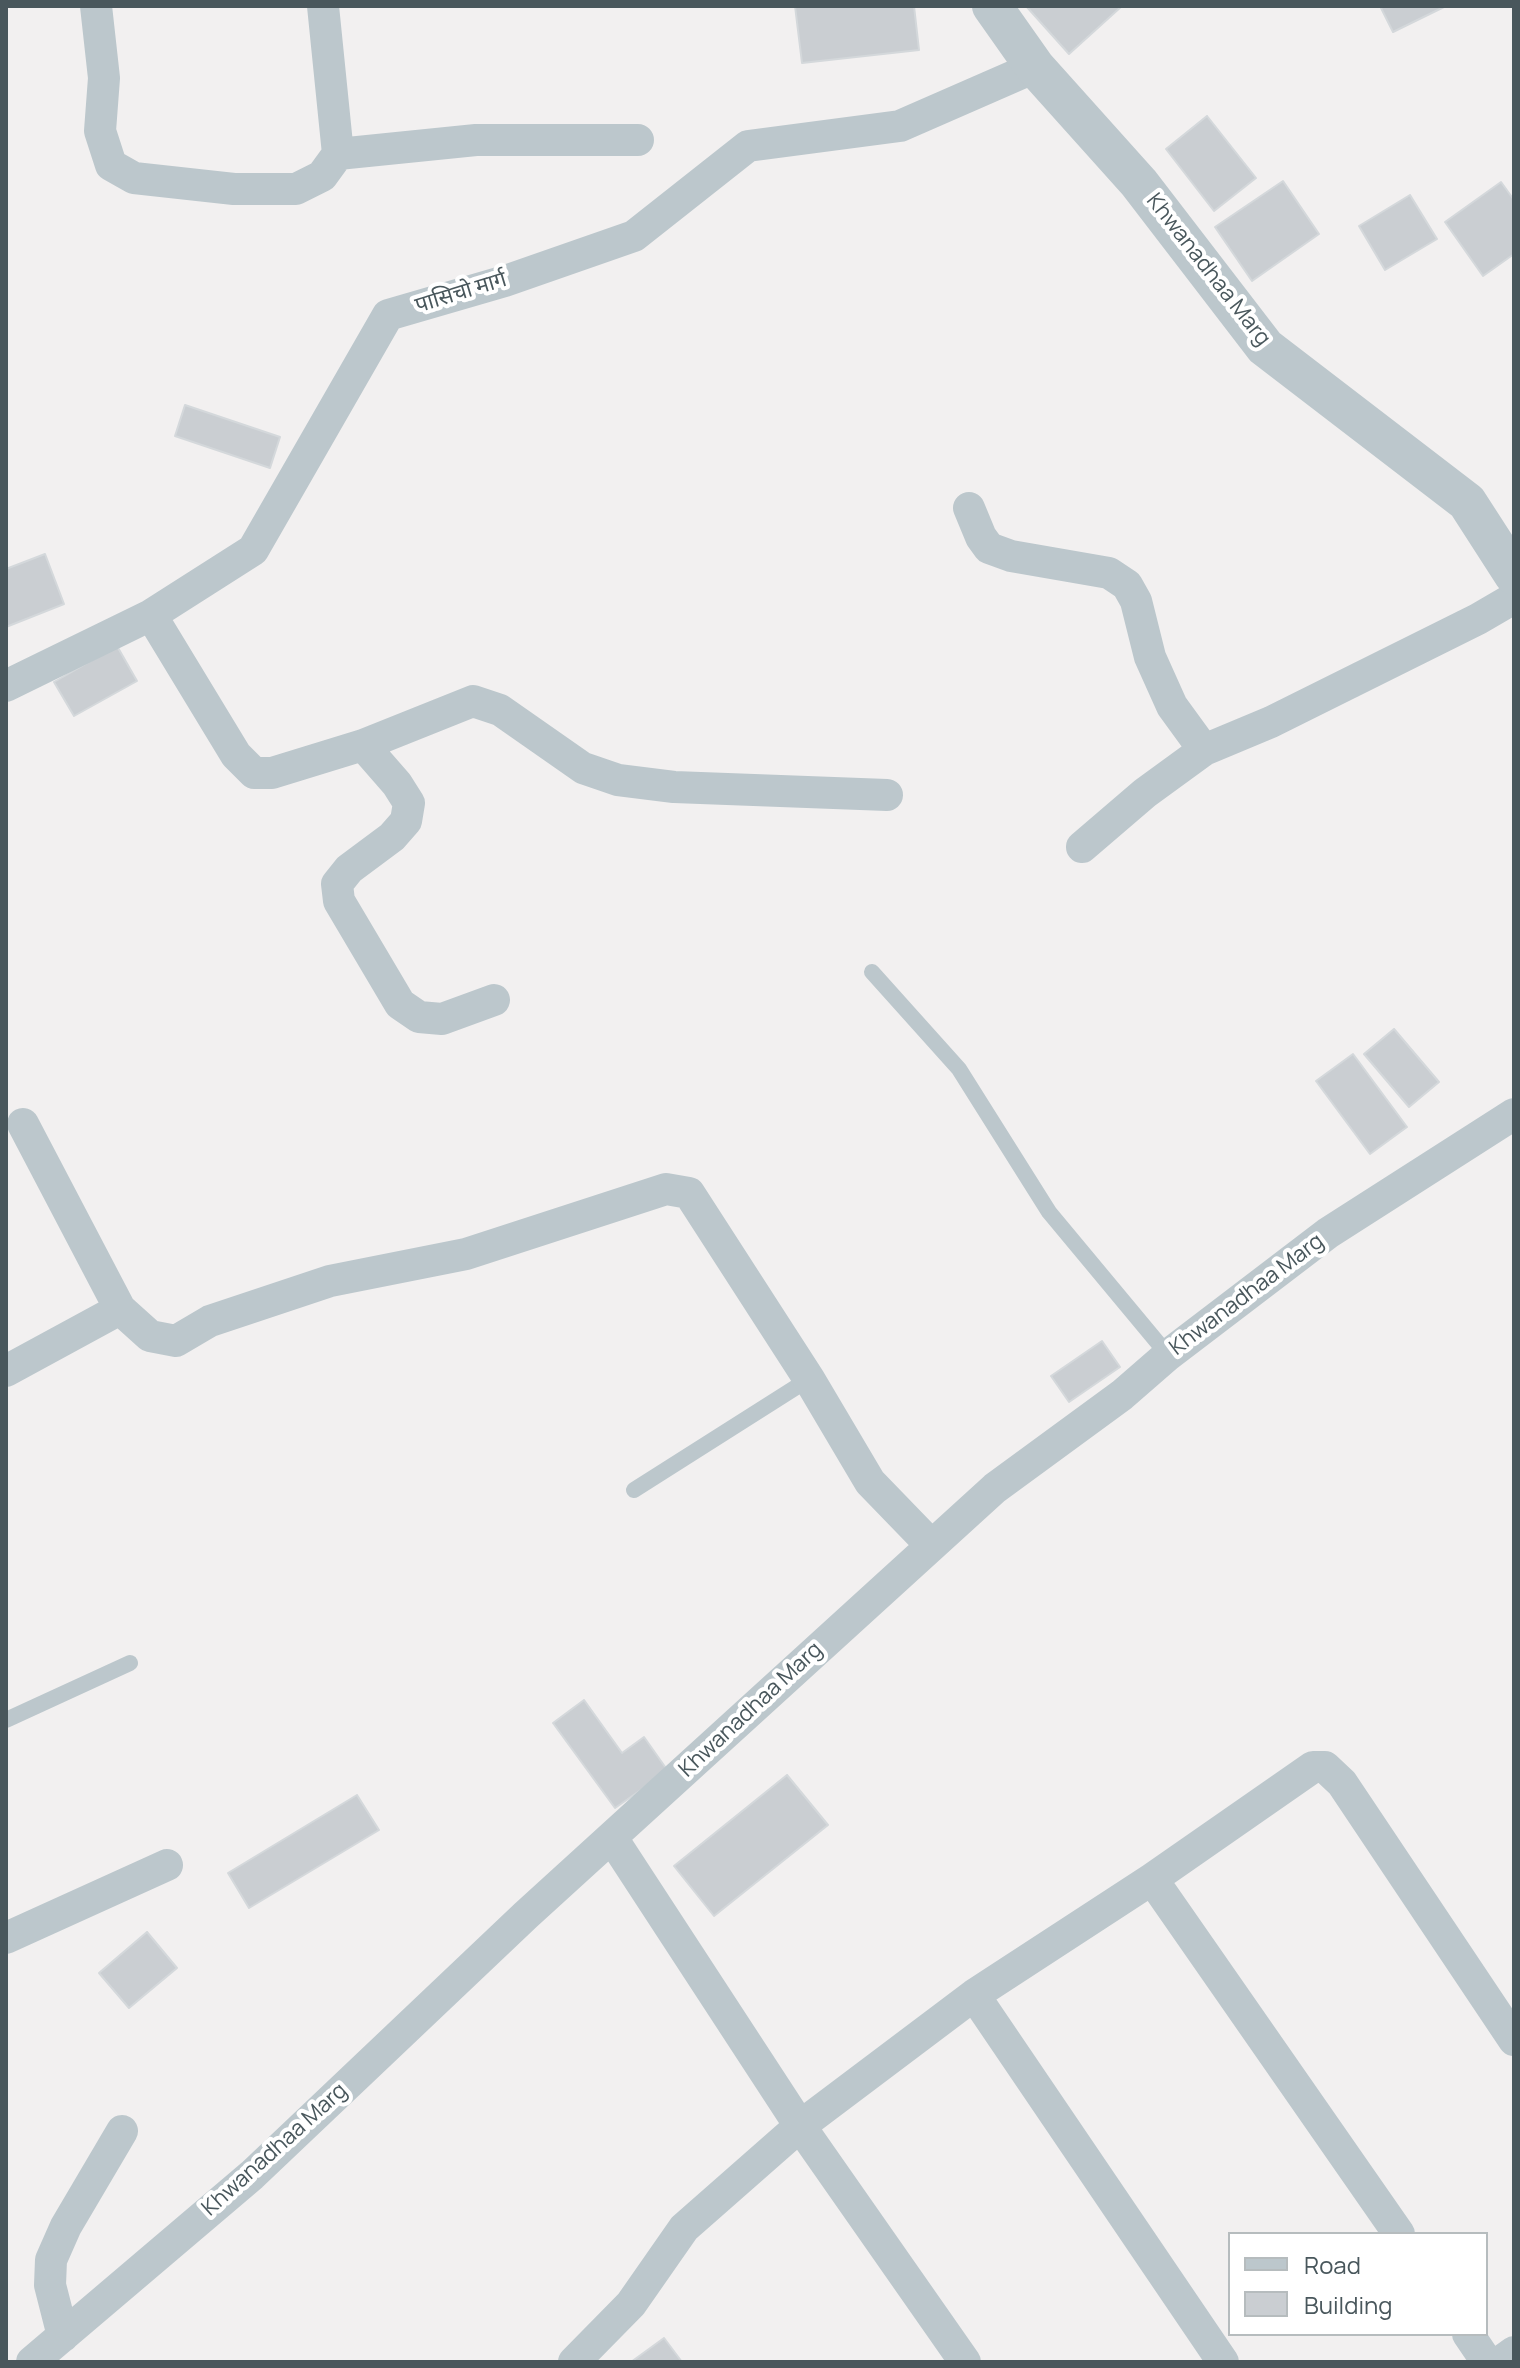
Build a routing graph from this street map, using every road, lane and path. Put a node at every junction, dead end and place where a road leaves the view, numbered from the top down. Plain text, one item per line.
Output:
1 (96, 6) edge
2 (323, 6) edge
3 (992, 6) edge
4 (1035, 67) junction
5 (638, 140) dead end
6 (338, 154) junction
7 (969, 508) dead end
8 (1514, 575) edge
9 (1514, 598) edge
10 (151, 615) junction
11 (6, 686) edge
12 (363, 745) junction
13 (1204, 750) junction
14 (887, 795) dead end
15 (1082, 847) dead end
16 (872, 972) dead end
17 (494, 1000) dead end
18 (1514, 1114) edge
19 (23, 1124) dead end
20 (120, 1309) junction
21 (1168, 1355) junction
22 (6, 1371) edge
23 (809, 1379) junction
24 (634, 1490) dead end
25 (931, 1545) junction
26 (130, 1663) dead end
27 (6, 1720) edge
28 (612, 1838) junction
29 (167, 1865) dead end
30 (1152, 1879) junction
31 (6, 1938) edge
32 (974, 1995) junction
33 (1514, 2040) edge
34 (800, 2126) junction
35 (122, 2131) dead end
36 (1398, 2232) edge
37 (63, 2336) junction
38 (1469, 2336) edge
39 (1514, 2352) edge
40 (32, 2362) edge
41 (574, 2362) edge
42 (965, 2362) edge
43 (1223, 2362) edge
44 (1487, 2362) edge
45 (1500, 2362) edge

1 - 6 street
2 - 6 street
3 - 4 street, Khwanadhaa Marg
4 - 8 street, Khwanadhaa Marg
4 - 10 street, पासिचो मार्ग
5 - 6 street
7 - 13 street
9 - 13 street
10 - 11 street, पासिचो मार्ग
10 - 12 street
12 - 14 street
12 - 17 street
13 - 15 street
16 - 21 lane
18 - 21 street, Khwanadhaa Marg
19 - 20 street
20 - 22 street
20 - 23 street
21 - 25 street, Khwanadhaa Marg
23 - 24 lane
23 - 25 street
25 - 28 street, Khwanadhaa Marg
26 - 27 lane
28 - 34 street
28 - 37 street, Khwanadhaa Marg
29 - 31 street
30 - 32 street
30 - 33 street
30 - 36 street
32 - 34 street
32 - 43 street
34 - 41 street
34 - 42 street
35 - 37 street
37 - 40 street, Khwanadhaa Marg
38 - 44 street
39 - 45 street

